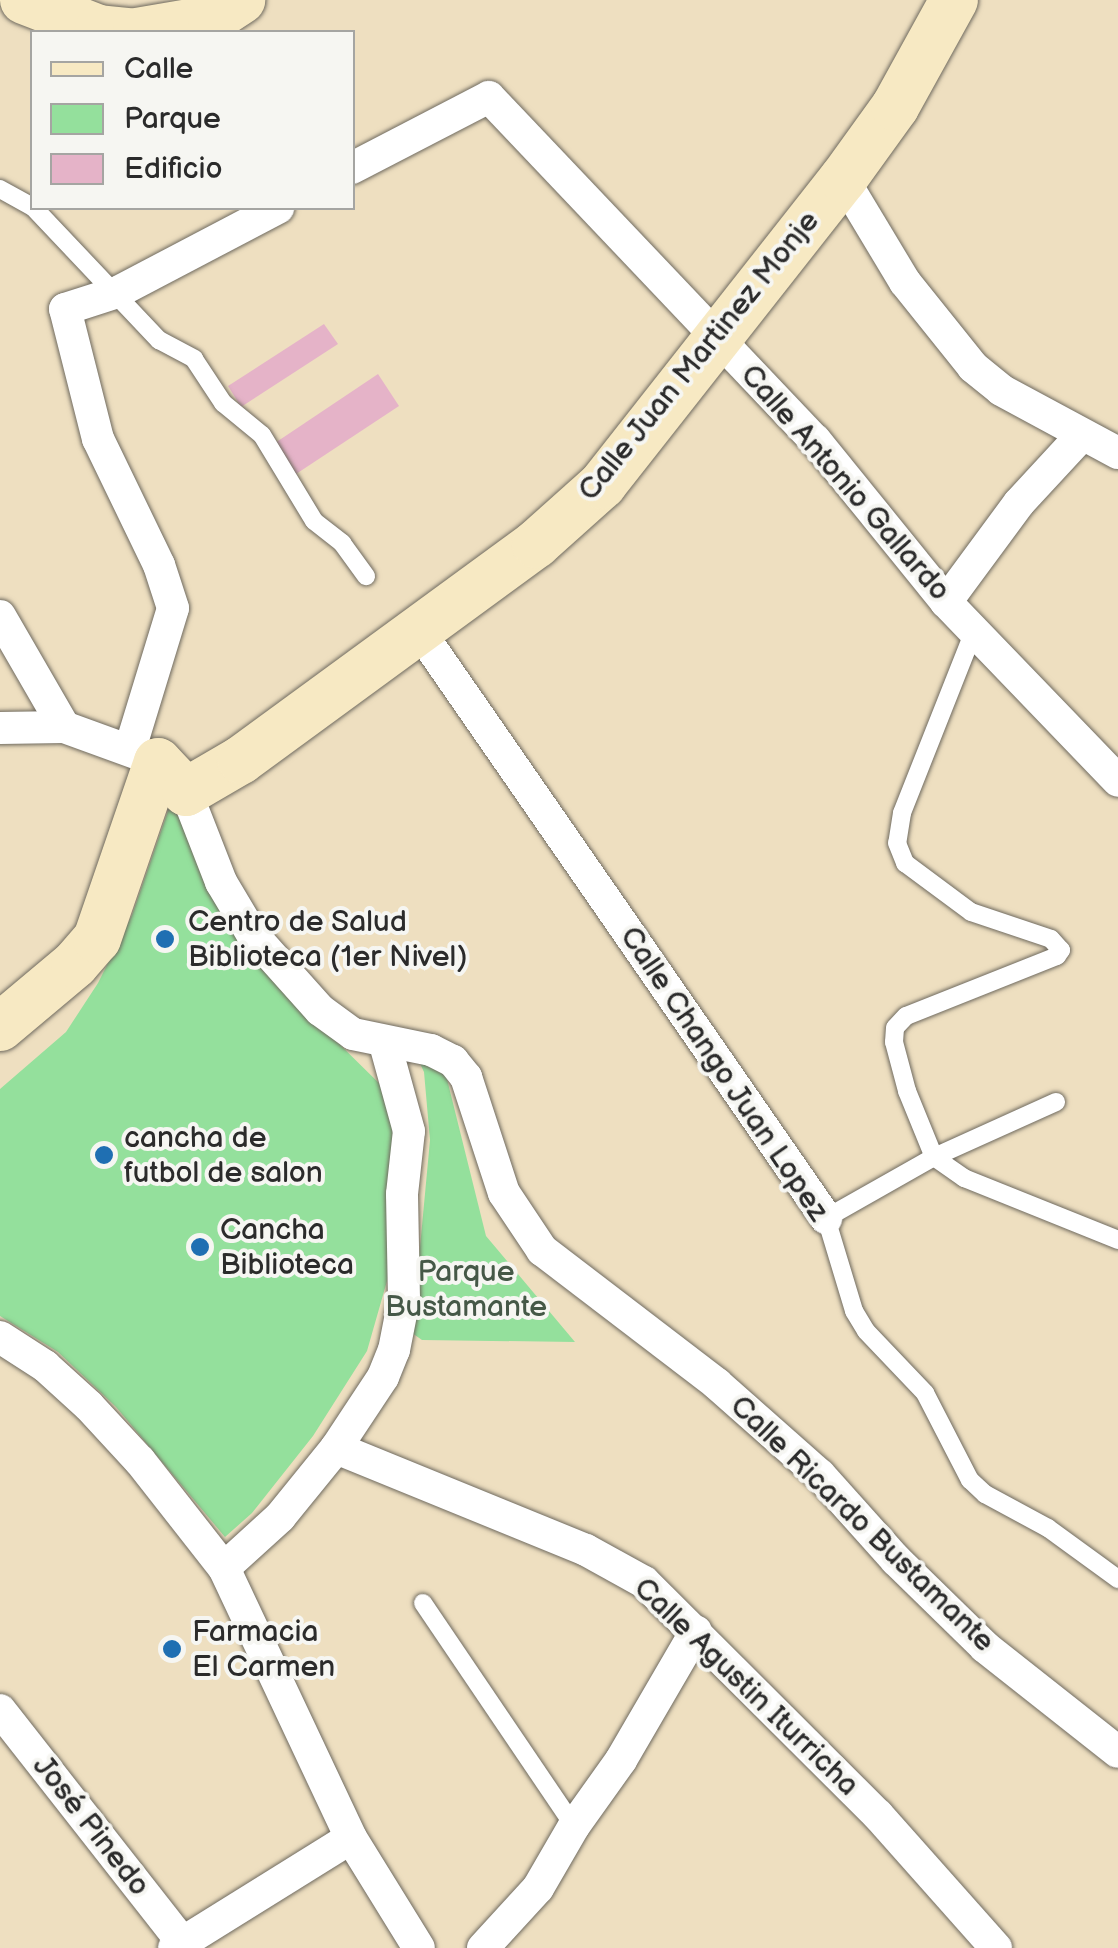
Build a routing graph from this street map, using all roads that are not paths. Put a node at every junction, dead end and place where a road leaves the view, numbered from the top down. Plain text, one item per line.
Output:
1 (24, 0) edge
2 (241, 0) edge
3 (954, 0) edge
4 (110, 30) edge
5 (144, 30) edge
6 (355, 166) edge
7 (844, 179) junction
8 (0, 189) edge
9 (30, 205) edge
10 (36, 210) edge
11 (274, 210) edge
12 (118, 292) junction
13 (718, 337) junction
14 (1081, 436) junction
15 (1118, 454) edge
16 (366, 576) dead end
17 (946, 602) junction
18 (0, 616) edge
19 (418, 630) junction
20 (974, 631) junction
21 (64, 727) junction
22 (0, 728) edge
23 (158, 768) junction
24 (1118, 782) edge
25 (0, 1027) edge
26 (385, 1044) junction
27 (1056, 1102) dead end
28 (934, 1157) junction
29 (826, 1218) junction
30 (1118, 1240) edge
31 (0, 1337) edge
32 (336, 1448) junction
33 (224, 1568) junction
34 (1118, 1579) edge
35 (423, 1603) dead end
36 (696, 1631) junction
37 (0, 1710) edge
38 (1118, 1752) edge
39 (574, 1826) junction
40 (350, 1838) junction
41 (178, 1945) edge
42 (419, 1948) edge
43 (484, 1948) edge
44 (996, 1948) edge

1 - 4 street
2 - 5 street
3 - 7 street, Calle Juan Martinez Monje
6 - 13 street, Calle Antonio Gallardo
7 - 13 street, Calle Juan Martinez Monje
7 - 14 street
8 - 9 lane
10 - 12 lane
11 - 12 street
12 - 16 lane
12 - 23 street
13 - 17 street, Calle Antonio Gallardo
13 - 19 street, Calle Juan Martinez Monje
14 - 15 street
14 - 17 street
17 - 20 street, Calle Antonio Gallardo
18 - 21 street
19 - 23 street, Calle Juan Martinez Monje
19 - 29 street, Calle Chango Juan Lopez
20 - 24 street, Calle Antonio Gallardo
20 - 28 lane
21 - 22 street
21 - 23 street
23 - 25 street
23 - 26 street, Calle Ricardo Bustamante
26 - 32 street
26 - 38 street, Calle Ricardo Bustamante
27 - 28 lane
28 - 29 lane
28 - 30 lane
29 - 34 lane, Calle Chango Juan Lopez
31 - 33 street
32 - 33 street
32 - 36 street, Calle Agustin Iturricha
33 - 40 street
35 - 39 lane
36 - 39 street
36 - 44 street, Calle Agustin Iturricha
37 - 41 street, José Pinedo
39 - 43 street
40 - 41 street
40 - 42 street

